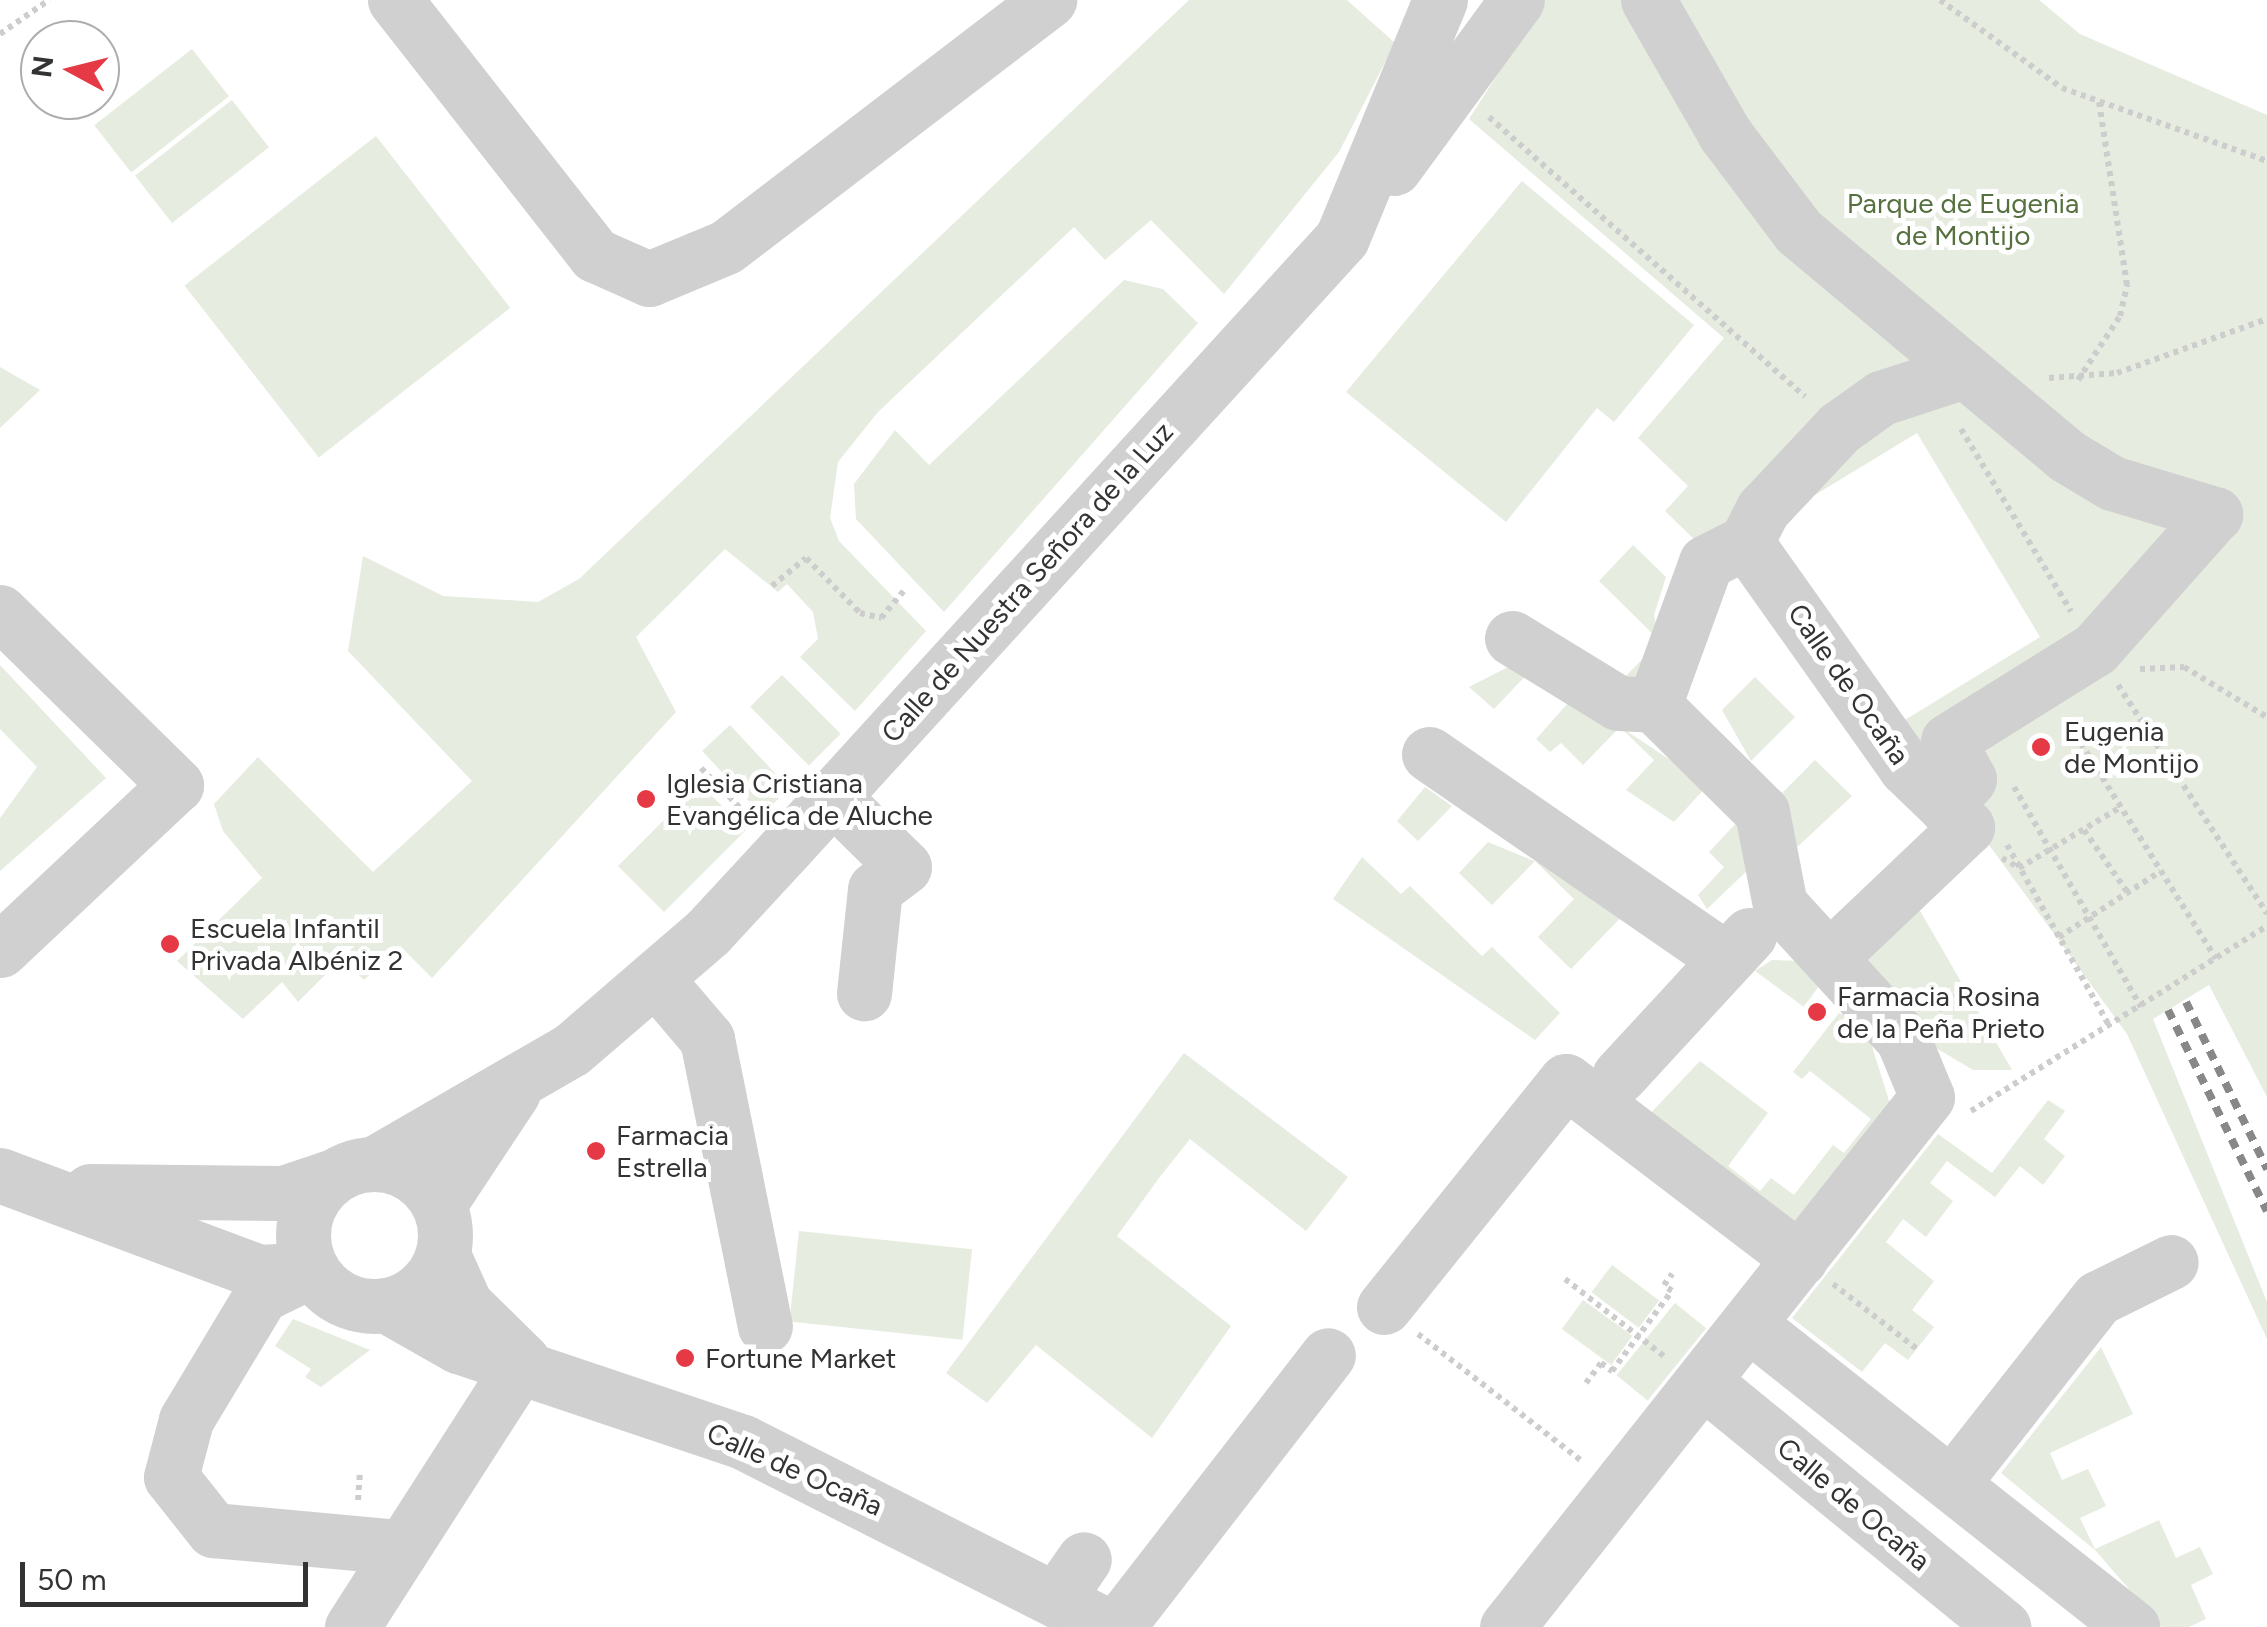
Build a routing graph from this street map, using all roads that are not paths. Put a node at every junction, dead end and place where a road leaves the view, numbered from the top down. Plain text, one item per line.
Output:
1 (395, 0) edge
2 (1048, 0) edge
3 (1440, 0) edge
4 (1517, 0) edge
5 (1648, 0) edge
6 (1486, 24) edge
7 (1342, 238) junction
8 (1962, 372) junction
9 (1746, 542) junction
10 (0, 612) edge
11 (1512, 638) dead end
12 (1654, 705) junction
13 (1429, 754) dead end
14 (832, 796) junction
15 (1947, 826) junction
16 (1780, 905) junction
17 (0, 950) edge
18 (1831, 956) junction
19 (1725, 958) junction
20 (656, 979) junction
21 (864, 993) dead end
22 (1619, 1076) dead end
23 (515, 1090) junction
24 (353, 1170) junction
25 (18, 1182) edge
26 (441, 1229) junction
27 (1800, 1259) junction
28 (2171, 1262) dead end
29 (311, 1269) junction
30 (386, 1306) junction
31 (1384, 1308) road end
32 (765, 1326) dead end
33 (1750, 1326) junction
34 (1328, 1356) dead end
35 (523, 1361) junction
36 (1690, 1374) junction
37 (1953, 1482) junction
38 (400, 1547) junction
39 (1093, 1610) edge
40 (352, 1627) edge
41 (1507, 1627) edge
42 (2002, 1627) edge
43 (2132, 1627) edge

1 - 2 street
3 - 7 street, Calle de Nuestra Señora de la Luz
4 - 6 street
5 - 8 street
6 - 7 street
7 - 14 street, Calle de Nuestra Señora de la Luz
8 - 9 street
8 - 15 street
9 - 12 street
9 - 15 street, Calle de Ocaña
10 - 17 street
11 - 12 street
12 - 16 street
13 - 19 street
14 - 20 street, Calle de Nuestra Señora de la Luz
14 - 21 street
15 - 18 street
16 - 18 street
16 - 19 street
18 - 27 street
19 - 22 street
20 - 23 street, Calle de Nuestra Señora de la Luz
20 - 32 street
23 - 24 street
23 - 26 street
24 - 25 street
24 - 26 street
24 - 29 street
25 - 29 street
26 - 30 street
26 - 35 street, Calle de Ocaña
27 - 31 street
27 - 33 street
28 - 37 street
29 - 30 street
29 - 38 street
30 - 35 street, Calle de Ocaña
33 - 36 street
33 - 37 street
34 - 39 street
35 - 38 street
35 - 39 street, Calle de Ocaña
36 - 41 street
36 - 42 street, Calle de Ocaña
37 - 43 street
38 - 40 street

